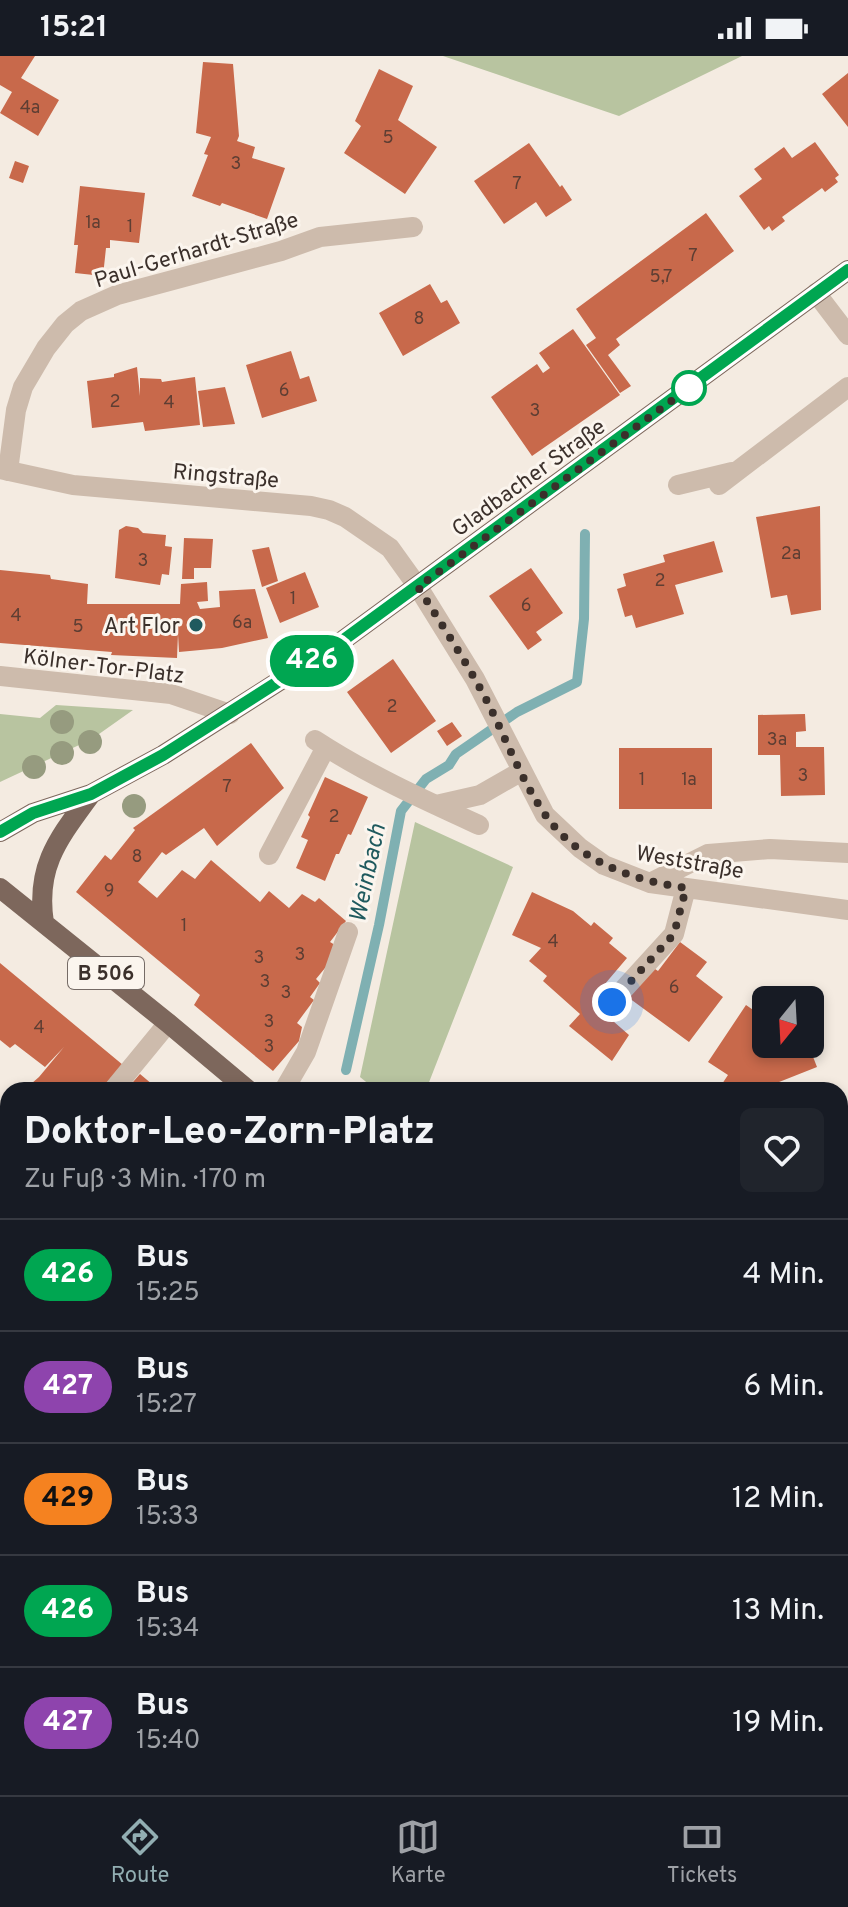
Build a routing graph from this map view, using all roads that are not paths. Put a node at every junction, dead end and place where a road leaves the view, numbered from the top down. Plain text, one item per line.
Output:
1 (413, 227) dead end
2 (848, 270) edge
3 (816, 293) junction
4 (848, 335) edge
5 (848, 387) edge
6 (4, 470) edge
7 (736, 471) junction
8 (678, 485) dead end
9 (719, 485) dead end
10 (418, 587) junction
11 (0, 676) edge
12 (230, 714) junction
13 (522, 771) junction
14 (91, 794) junction
15 (436, 805) junction
16 (479, 825) dead end
17 (0, 832) edge
18 (848, 853) edge
19 (269, 855) dead end
20 (650, 883) junction
21 (0, 888) edge
22 (686, 888) junction
23 (848, 910) edge
24 (44, 923) junction
25 (348, 932) dead end
26 (612, 1002) dead end
27 (168, 1023) junction
28 (120, 1082) edge
29 (238, 1082) edge
30 (289, 1082) edge

1 - 6 street, Paul-Gerhardt-Straße
2 - 3 main road, Gladbacher Straße
3 - 4 street
3 - 10 main road, Gladbacher Straße
5 - 7 street
6 - 10 street, Ringstraße
7 - 8 street
7 - 9 street
10 - 12 main road, Gladbacher Straße
10 - 13 street, Weststraße
11 - 12 street, Kölner-Tor-Platz
12 - 14 main road
13 - 15 street
13 - 20 street, Weststraße
14 - 17 main road
14 - 24 main road
15 - 16 street
15 - 19 street
18 - 20 street
20 - 22 street, Weststraße
21 - 24 main road, B 506
22 - 23 street, Weststraße
22 - 26 street
24 - 27 main road, B 506
25 - 30 street
27 - 28 street
27 - 29 main road, B 506

